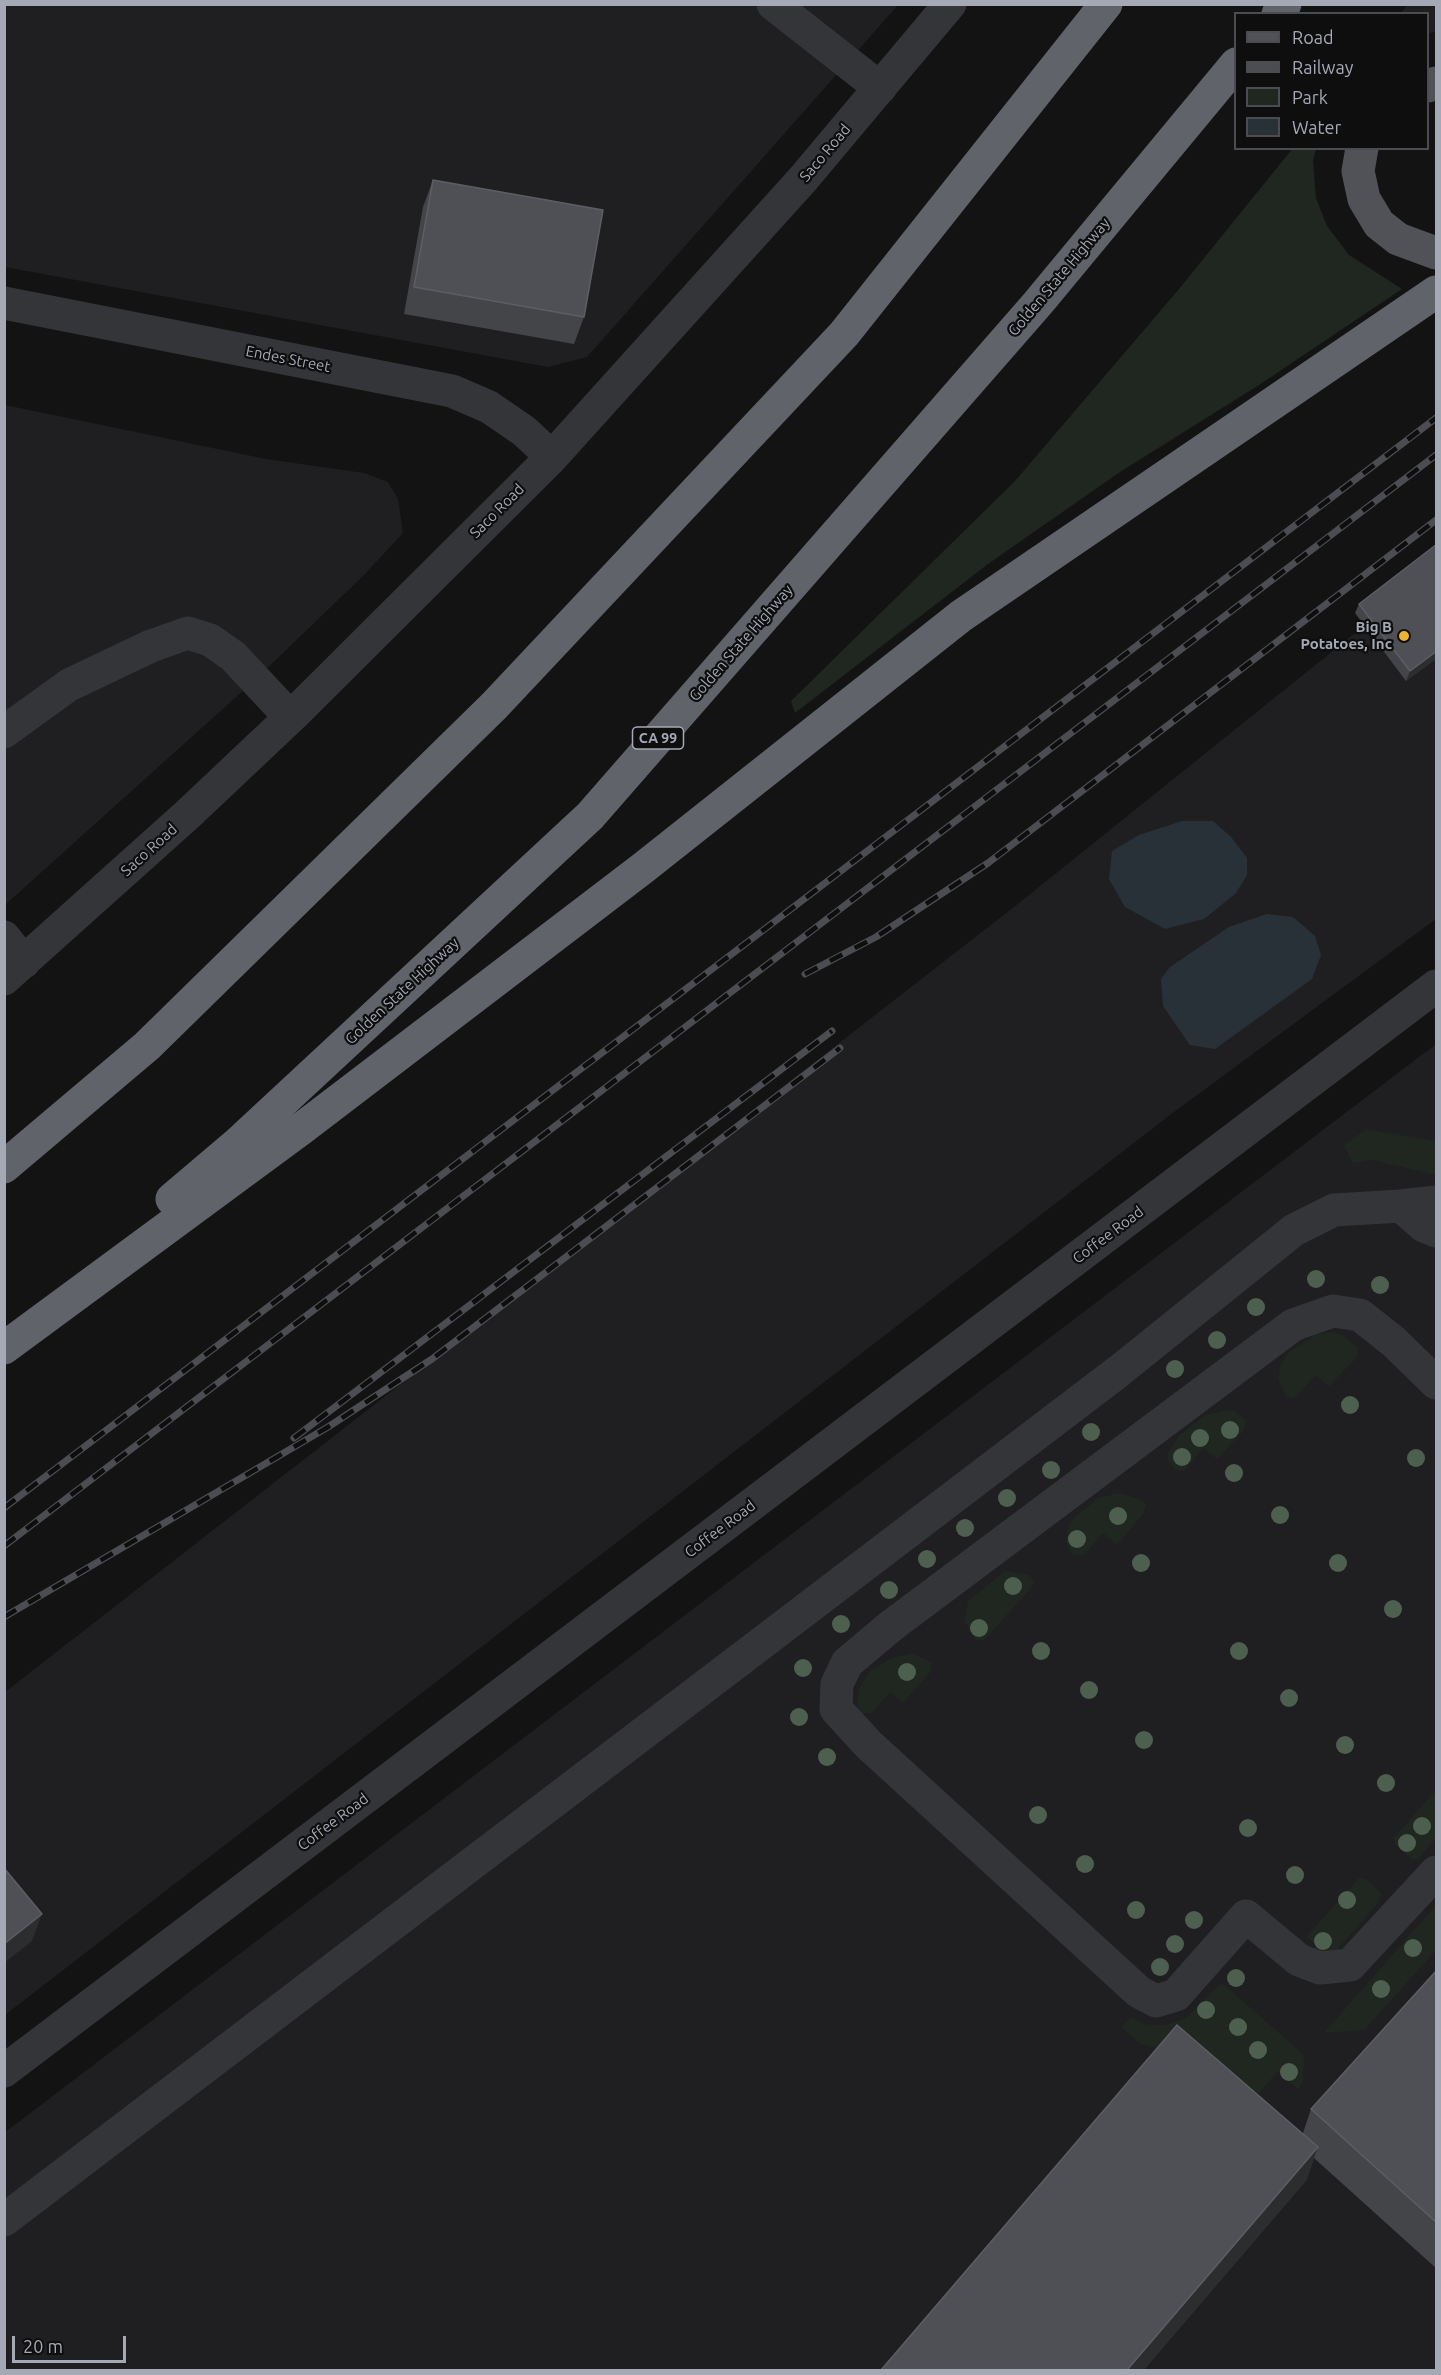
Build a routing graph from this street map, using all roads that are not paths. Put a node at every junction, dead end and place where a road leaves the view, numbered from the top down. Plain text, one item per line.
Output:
1 (773, 4) edge
2 (950, 4) edge
3 (1106, 4) edge
4 (1234, 66) edge
5 (880, 88) junction
6 (1362, 150) edge
7 (1437, 253) edge
8 (1437, 292) edge
9 (4, 303) edge
10 (552, 457) junction
11 (290, 717) junction
12 (4, 732) edge
13 (11, 960) edge
14 (1437, 986) edge
15 (4, 1167) edge
16 (1437, 1202) edge
17 (1401, 1206) junction
18 (1437, 1231) edge
19 (4, 1338) edge
20 (4, 1348) edge
21 (1437, 1383) edge
22 (1437, 1872) edge
23 (4, 2071) edge
24 (4, 2220) edge

1 - 5 street
2 - 5 street, Saco Road
3 - 15 highway
4 - 19 highway, Golden State Highway / CA 99
5 - 10 street, Saco Road
6 - 7 main road
8 - 20 highway
9 - 10 street, Endes Street
10 - 11 street, Saco Road
11 - 12 street
11 - 13 street, Saco Road
14 - 23 street, Coffee Road
16 - 17 street
17 - 18 street
17 - 24 street
21 - 22 street

